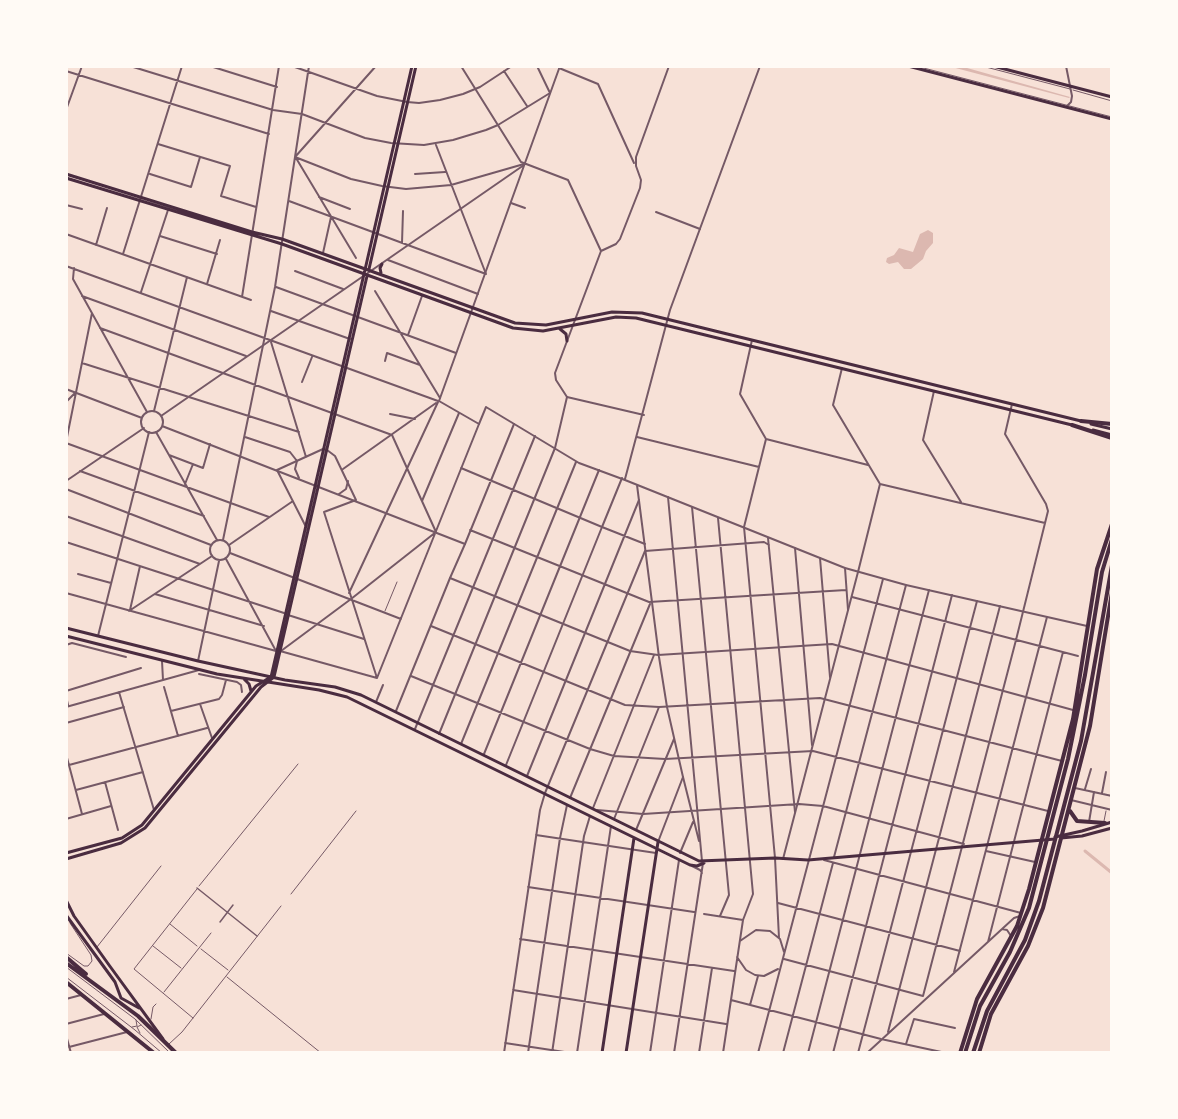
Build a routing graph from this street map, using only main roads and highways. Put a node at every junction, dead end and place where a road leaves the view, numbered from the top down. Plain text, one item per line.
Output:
1 (414, 66) edge
2 (908, 66) edge
3 (993, 66) edge
4 (1112, 99) edge
5 (1112, 118) edge
6 (66, 176) edge
7 (140, 199) junction
8 (252, 233) junction
9 (382, 264) road end
10 (367, 273) junction
11 (382, 275) junction
12 (559, 328) junction
13 (567, 341) road end
14 (1081, 421) junction
15 (1112, 424) edge
16 (1072, 425) joint
17 (1112, 429) edge
18 (1112, 436) edge
19 (316, 486) junction
20 (1112, 525) edge
21 (1112, 539) edge
22 (1112, 565) edge
23 (1103, 566) junction
24 (295, 578) junction
25 (1095, 578) junction
26 (1112, 592) edge
27 (1090, 626) junction
28 (66, 628) edge
29 (66, 636) edge
30 (1082, 662) junction
31 (1085, 675) junction
32 (272, 677) junction
33 (244, 679) junction
34 (1093, 680) junction
35 (263, 682) junction
36 (251, 693) junction
37 (1094, 701) junction
38 (505, 766) junction
39 (1078, 773) junction
40 (507, 774) junction
41 (1063, 777) junction
42 (1071, 782) junction
43 (1054, 790) junction
44 (1069, 809) junction
45 (1105, 823) junction
46 (1111, 826) edge
47 (644, 835) junction
48 (1059, 837) junction
49 (634, 838) junction
50 (1045, 840) junction
51 (658, 842) junction
52 (656, 851) junction
53 (66, 853) edge
54 (66, 859) edge
55 (704, 862) junction
56 (1044, 884) junction
57 (1029, 889) junction
58 (1046, 896) junction
59 (66, 900) edge
60 (1029, 908) junction
61 (66, 916) edge
62 (66, 955) edge
63 (1013, 963) junction
64 (66, 965) edge
65 (66, 982) edge
66 (1008, 982) junction
67 (102, 988) junction
68 (983, 1000) junction
69 (141, 1009) junction
70 (971, 1014) junction
71 (168, 1045) junction
72 (154, 1053) edge
73 (176, 1053) edge
74 (602, 1053) edge
75 (626, 1053) edge
76 (960, 1053) edge
77 (965, 1053) edge
78 (973, 1053) edge
79 (979, 1053) edge

1 - 10 main road
2 - 5 main road
3 - 4 main road
6 - 7 main road
7 - 8 main road
7 - 8 main road
8 - 10 main road
8 - 10 main road
9 - 11 main road
10 - 11 main road
10 - 12 main road
10 - 19 main road
11 - 14 main road
12 - 13 main road
12 - 16 main road
14 - 15 highway
14 - 17 main road
16 - 18 highway
19 - 24 main road
19 - 24 main road
20 - 25 highway
21 - 23 highway
22 - 34 highway
23 - 25 highway
23 - 27 highway
24 - 32 main road
25 - 27 highway
26 - 37 highway
27 - 30 highway
27 - 31 highway
28 - 32 main road
29 - 33 main road
30 - 31 highway
30 - 43 highway
31 - 41 highway
32 - 35 main road
32 - 38 main road
33 - 35 main road
33 - 36 main road
34 - 37 highway
34 - 42 highway
35 - 36 main road
35 - 40 main road
35 - 54 main road
36 - 53 main road
37 - 39 highway
38 - 40 main road
38 - 47 main road
39 - 42 highway
39 - 44 highway
40 - 49 main road
41 - 43 highway
41 - 50 highway
42 - 48 highway
43 - 50 highway
44 - 45 highway
44 - 48 highway
45 - 46 main road
45 - 48 main road
46 - 48 main road
47 - 49 main road
47 - 51 main road
48 - 50 main road
48 - 56 highway
48 - 58 highway
49 - 52 main road
49 - 74 main road
50 - 55 main road
50 - 57 highway
50 - 60 highway
51 - 52 main road
51 - 55 main road
52 - 55 main road
52 - 75 main road
56 - 58 highway
56 - 63 highway
57 - 60 highway
57 - 70 highway
58 - 66 highway
59 - 69 main road
60 - 68 highway
61 - 69 main road
62 - 67 highway
63 - 66 highway
63 - 78 highway
64 - 67 highway
65 - 72 highway
66 - 79 highway
67 - 71 highway
68 - 70 highway
68 - 77 highway
69 - 71 main road
70 - 76 highway
71 - 73 highway

